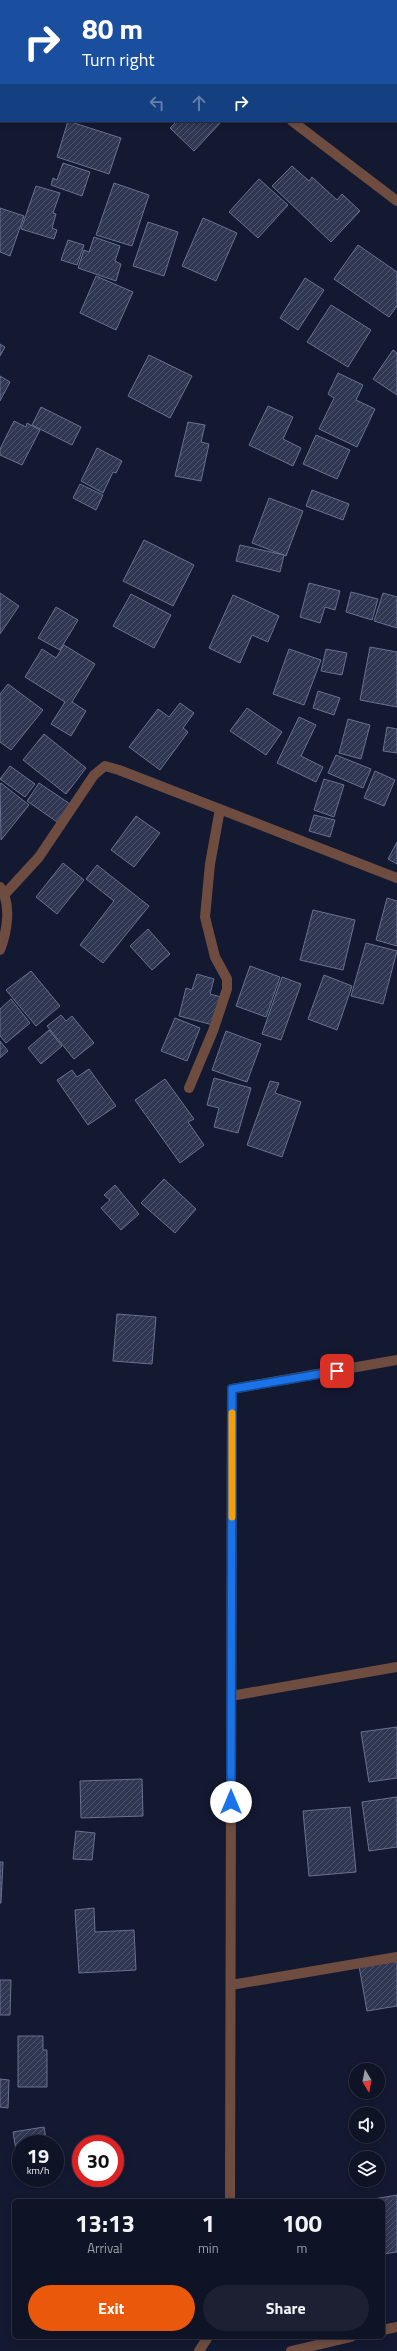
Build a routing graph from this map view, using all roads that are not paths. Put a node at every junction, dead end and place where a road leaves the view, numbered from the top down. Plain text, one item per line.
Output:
1 (293, 122) edge
2 (397, 201) edge
3 (220, 810) junction
4 (397, 878) edge
5 (3, 891) edge
6 (0, 950) edge
7 (189, 1088) dead end
8 (397, 1360) edge
9 (397, 1667) edge
10 (231, 1696) junction
11 (397, 1957) edge
12 (231, 1984) junction
13 (230, 2199) edge
14 (397, 2327) edge
15 (385, 2330) edge
16 (207, 2339) edge
17 (342, 2339) edge
18 (198, 2351) edge
19 (291, 2351) edge

1 - 2 street
3 - 4 street
3 - 5 street
3 - 7 street
5 - 6 street
8 - 10 street
9 - 10 street
10 - 12 street
11 - 12 street
12 - 13 street
14 - 15 street
16 - 18 street
17 - 19 street

